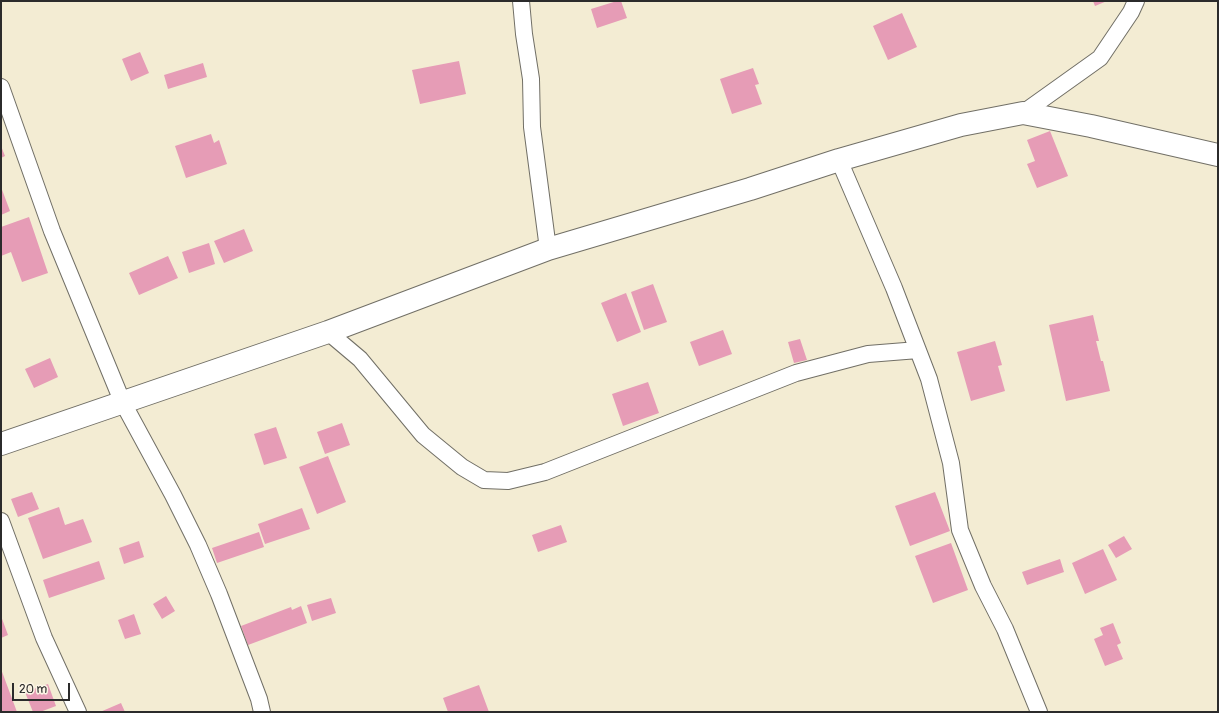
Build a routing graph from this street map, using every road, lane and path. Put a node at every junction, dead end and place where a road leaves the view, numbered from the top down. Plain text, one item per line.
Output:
1 (521, 1) edge
2 (1136, 1) edge
3 (1, 87) edge
4 (1023, 113) junction
5 (1218, 155) edge
6 (839, 160) junction
7 (548, 248) junction
8 (328, 332) junction
9 (918, 350) junction
10 (122, 401) junction
11 (1, 444) edge
12 (1, 521) edge
13 (78, 712) edge
14 (262, 712) edge
15 (1039, 712) edge

1 - 7 street
2 - 4 street
3 - 10 street
4 - 5 main road
4 - 6 main road
6 - 7 main road
6 - 9 street
7 - 8 main road
8 - 9 street
8 - 10 main road
9 - 15 street
10 - 11 main road
10 - 14 street
12 - 13 street

